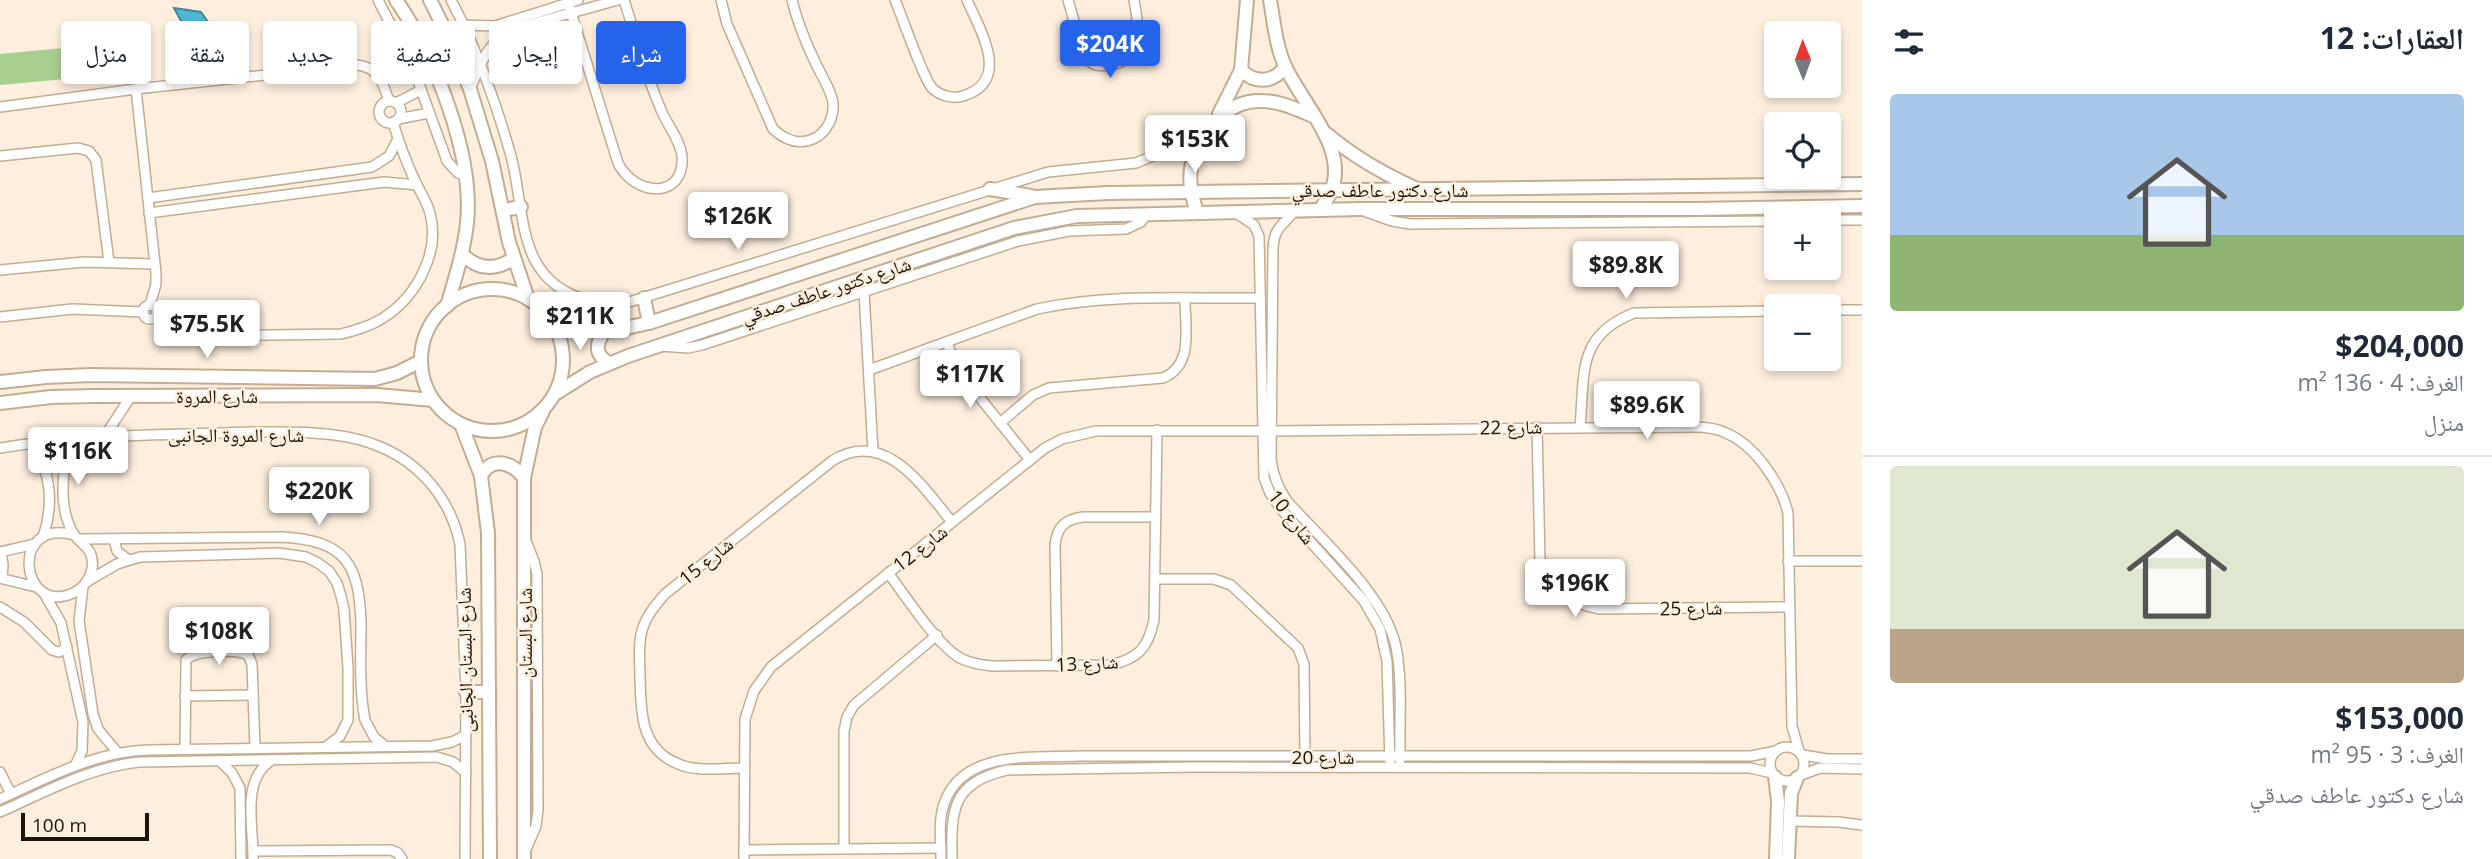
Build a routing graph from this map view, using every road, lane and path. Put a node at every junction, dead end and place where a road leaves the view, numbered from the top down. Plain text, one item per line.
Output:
1 (378, 0) edge
2 (396, 0) edge
3 (430, 0) edge
4 (451, 0) edge
5 (618, 0) edge
6 (624, 0) edge
7 (721, 0) edge
8 (792, 0) edge
9 (895, 0) edge
10 (967, 0) edge
11 (1069, 0) edge
12 (1134, 0) edge
13 (1247, 0) edge
14 (1270, 0) edge
15 (573, 5) edge
16 (389, 21) edge
17 (408, 21) edge
18 (462, 21) edge
19 (475, 25) edge
20 (475, 52) edge
21 (480, 64) junction
22 (1285, 67) junction
23 (1241, 70) junction
24 (419, 84) edge
25 (439, 84) edge
26 (136, 89) junction
27 (470, 89) junction
28 (421, 90) junction
29 (393, 102) junction
30 (0, 107) edge
31 (429, 113) junction
32 (1313, 116) junction
33 (1218, 117) junction
34 (395, 121) junction
35 (1322, 130) junction
36 (1208, 132) junction
37 (398, 139) junction
38 (0, 156) edge
39 (466, 176) junction
40 (276, 180) junction
41 (1862, 184) edge
42 (417, 185) junction
43 (990, 188) junction
44 (1419, 189) junction
45 (1332, 190) junction
46 (1191, 192) junction
47 (278, 196) junction
48 (1035, 197) junction
49 (148, 198) junction
50 (1862, 206) edge
51 (521, 207) junction
52 (503, 210) junction
53 (1320, 210) junction
54 (1294, 211) junction
55 (1235, 212) junction
56 (149, 213) junction
57 (1197, 214) junction
58 (1146, 215) junction
59 (1697, 216) junction
60 (1764, 220) edge
61 (1841, 220) edge
62 (1862, 220) edge
63 (462, 254) junction
64 (514, 258) junction
65 (110, 262) junction
66 (153, 264) junction
67 (0, 270) edge
68 (864, 292) junction
69 (644, 298) junction
70 (1261, 298) junction
71 (528, 299) junction
72 (1185, 299) junction
73 (447, 306) junction
74 (147, 309) junction
75 (1841, 310) edge
76 (1862, 310) edge
77 (1764, 311) edge
78 (544, 312) junction
79 (0, 317) edge
80 (649, 323) junction
81 (604, 332) junction
82 (947, 342) junction
83 (660, 346) junction
84 (421, 361) junction
85 (608, 363) junction
86 (869, 370) junction
87 (0, 382) edge
88 (555, 394) junction
89 (131, 396) junction
90 (433, 400) junction
91 (0, 403) edge
92 (543, 411) junction
93 (1000, 423) junction
94 (461, 424) junction
95 (1537, 427) junction
96 (1580, 427) junction
97 (1157, 430) junction
98 (1267, 431) junction
99 (105, 436) junction
100 (71, 438) junction
101 (33, 443) junction
102 (0, 448) edge
103 (873, 451) junction
104 (1030, 460) junction
105 (421, 473) joint
106 (481, 476) junction
107 (524, 478) junction
108 (1156, 517) junction
109 (952, 522) junction
110 (77, 537) junction
111 (114, 539) junction
112 (39, 541) junction
113 (0, 552) edge
114 (127, 559) junction
115 (1788, 561) junction
116 (1862, 561) edge
117 (888, 573) junction
118 (1, 578) edge
119 (1155, 579) junction
120 (86, 584) junction
121 (41, 590) junction
122 (0, 607) edge
123 (1789, 607) junction
124 (937, 635) junction
125 (67, 647) junction
126 (1057, 666) junction
127 (466, 692) junction
128 (489, 692) junction
129 (253, 695) junction
130 (185, 696) junction
131 (364, 717) junction
132 (348, 720) junction
133 (1792, 726) junction
134 (98, 730) junction
135 (466, 734) junction
136 (83, 737) junction
137 (385, 746) junction
138 (428, 746) junction
139 (325, 747) junction
140 (255, 748) junction
141 (293, 748) junction
142 (185, 750) junction
143 (1778, 750) junction
144 (117, 752) junction
145 (1801, 753) junction
146 (428, 757) junction
147 (1302, 757) junction
148 (1395, 757) junction
149 (1862, 759) edge
150 (272, 760) junction
151 (293, 760) junction
152 (219, 761) junction
153 (76, 764) junction
154 (743, 768) junction
155 (1299, 768) junction
156 (1395, 769) junction
157 (1862, 769) edge
158 (0, 772) edge
159 (466, 773) junction
160 (52, 775) junction
161 (1774, 775) junction
162 (1799, 777) junction
163 (57, 787) junction
164 (240, 788) junction
165 (252, 788) junction
166 (11, 794) junction
167 (0, 799) edge
168 (0, 812) edge
169 (1789, 821) junction
170 (1862, 825) edge
171 (941, 848) junction
172 (844, 849) junction
173 (253, 855) edge
174 (744, 855) edge
175 (524, 856) edge
176 (241, 859) edge
177 (402, 859) edge
178 (465, 859) edge
179 (489, 859) edge
180 (941, 859) edge
181 (952, 859) edge
182 (1776, 859) edge
183 (1788, 859) edge

1 - 16 street
2 - 17 street
3 - 27 street
4 - 18 street
5 - 15 street
6 - 15 street
7 - 8 street
9 - 10 street
11 - 12 street
13 - 23 street
14 - 22 street
15 - 19 street
15 - 21 street
20 - 21 street
21 - 27 street
21 - 51 street
22 - 23 street
22 - 32 street
23 - 33 street
24 - 28 street
25 - 39 street
26 - 29 street
26 - 30 street
26 - 49 street
27 - 52 street
28 - 29 street
28 - 31 street
29 - 34 street
29 - 34 street
31 - 34 street
31 - 39 street
32 - 33 street
32 - 35 street
33 - 36 street
34 - 37 street
35 - 44 street
35 - 45 street
36 - 43 street
36 - 46 street
37 - 40 street
37 - 42 street
38 - 65 street
39 - 63 street
40 - 47 street
40 - 49 street
41 - 44 street, شارع دكتور عاطف صدقي
42 - 47 street
42 - 74 street
43 - 48 street
43 - 69 street
44 - 45 street, شارع دكتور عاطف صدقي
45 - 46 street, شارع دكتور عاطف صدقي
45 - 53 street
46 - 48 street, شارع دكتور عاطف صدقي
46 - 57 street
47 - 56 street
48 - 80 street, شارع دكتور عاطف صدقي
49 - 56 street
50 - 59 street, شارع دكتور عاطف صدقي
51 - 52 street
51 - 69 street
52 - 64 street
53 - 54 street, شارع دكتور عاطف صدقي
53 - 59 street, شارع دكتور عاطف صدقي
54 - 55 street, شارع دكتور عاطف صدقي
54 - 98 street, شارع 10
55 - 57 street, شارع دكتور عاطف صدقي
55 - 70 street, شارع 10
56 - 66 street
57 - 58 street, شارع دكتور عاطف صدقي
58 - 68 street
58 - 83 street, شارع دكتور عاطف صدقي
59 - 60 street
61 - 62 street
63 - 64 street
63 - 73 street
64 - 71 street
65 - 66 street
65 - 67 street
66 - 74 street
68 - 83 street
68 - 86 street
69 - 80 street
70 - 72 street
70 - 98 street, شارع 10
71 - 73 street
71 - 78 street
72 - 82 street
72 - 93 street
73 - 84 street
74 - 79 street
75 - 76 street
77 - 96 street
78 - 81 street, شارع دكتور عاطف صدقي
78 - 88 street
80 - 81 street, شارع دكتور عاطف صدقي
81 - 85 street
82 - 86 street
82 - 93 street
83 - 85 street, شارع دكتور عاطف صدقي
84 - 87 street, شارع المروة
84 - 90 street
85 - 88 street, شارع دكتور عاطف صدقي
86 - 103 street
88 - 92 street
89 - 90 street, شارع المروة
89 - 91 street, شارع المروة
89 - 99 street
90 - 94 street
92 - 94 street
92 - 107 street, شارع البستان
93 - 104 street
94 - 106 street, شارع البستان
95 - 96 street, شارع 22
95 - 98 street, شارع 22
95 - 123 street, شارع 25
96 - 115 street, شارع 22
97 - 98 street, شارع 12
97 - 104 street, شارع 12
97 - 108 street, شارع 13
98 - 148 street, شارع 10
99 - 100 street, شارع المروة الجانبى
99 - 105 street, شارع المروة الجانبى
100 - 101 street, شارع المروة الجانبى
100 - 110 street
101 - 102 street, شارع المروة الجانبى
101 - 112 street
103 - 109 street
103 - 154 street, شارع 15
104 - 109 street, شارع 12
105 - 127 street, شارع البستان الجانبى
106 - 107 street
106 - 128 street, شارع البستان
107 - 175 street, شارع البستان
108 - 119 street, شارع 13
108 - 126 street
109 - 117 street, شارع 12
110 - 111 street
110 - 112 street
110 - 120 street
111 - 114 street
111 - 131 street
112 - 113 street
112 - 121 street
113 - 118 street
114 - 120 street
114 - 132 street
115 - 116 street
115 - 123 street, شارع 22
117 - 124 street, شارع 13
117 - 154 street, شارع 12
118 - 121 street
119 - 126 street, شارع 13
119 - 147 street
120 - 121 street
120 - 134 street
121 - 125 street
122 - 125 street
123 - 133 street, شارع 22
124 - 126 street, شارع 13
124 - 172 street
125 - 136 street
127 - 128 street
127 - 135 street, شارع البستان الجانبى
128 - 179 street, شارع البستان
129 - 130 street
129 - 130 street
129 - 140 street
130 - 142 street
131 - 132 street
131 - 137 street
132 - 139 street
133 - 143 street
133 - 145 street, شارع 22
134 - 136 street
134 - 144 street
135 - 138 street
135 - 159 street, شارع البستان الجانبى
136 - 153 street
137 - 138 street
137 - 139 street
138 - 146 street
139 - 141 street
140 - 141 street
140 - 142 street
141 - 151 street
142 - 144 street
143 - 145 street
143 - 148 street, شارع 20
143 - 161 street
144 - 153 street
145 - 149 street
145 - 162 street
146 - 151 street
146 - 159 street
147 - 148 street, شارع 20
147 - 155 street
147 - 171 street, شارع 20
148 - 156 street, شارع 10
150 - 151 street
150 - 152 street
150 - 165 street
152 - 163 street
152 - 164 street
153 - 160 street
154 - 174 street, شارع 12
155 - 156 street, شارع 20
155 - 181 street, شارع 20
156 - 161 street, شارع 20
157 - 162 street
158 - 166 street
159 - 178 street, شارع البستان الجانبى
160 - 163 street
160 - 166 street
161 - 162 street
161 - 182 street
162 - 169 street
163 - 168 street
164 - 165 street
164 - 176 street
165 - 173 street
166 - 167 street
169 - 170 street
169 - 183 street
171 - 172 street
171 - 180 street, شارع 20
172 - 174 street
173 - 177 street

